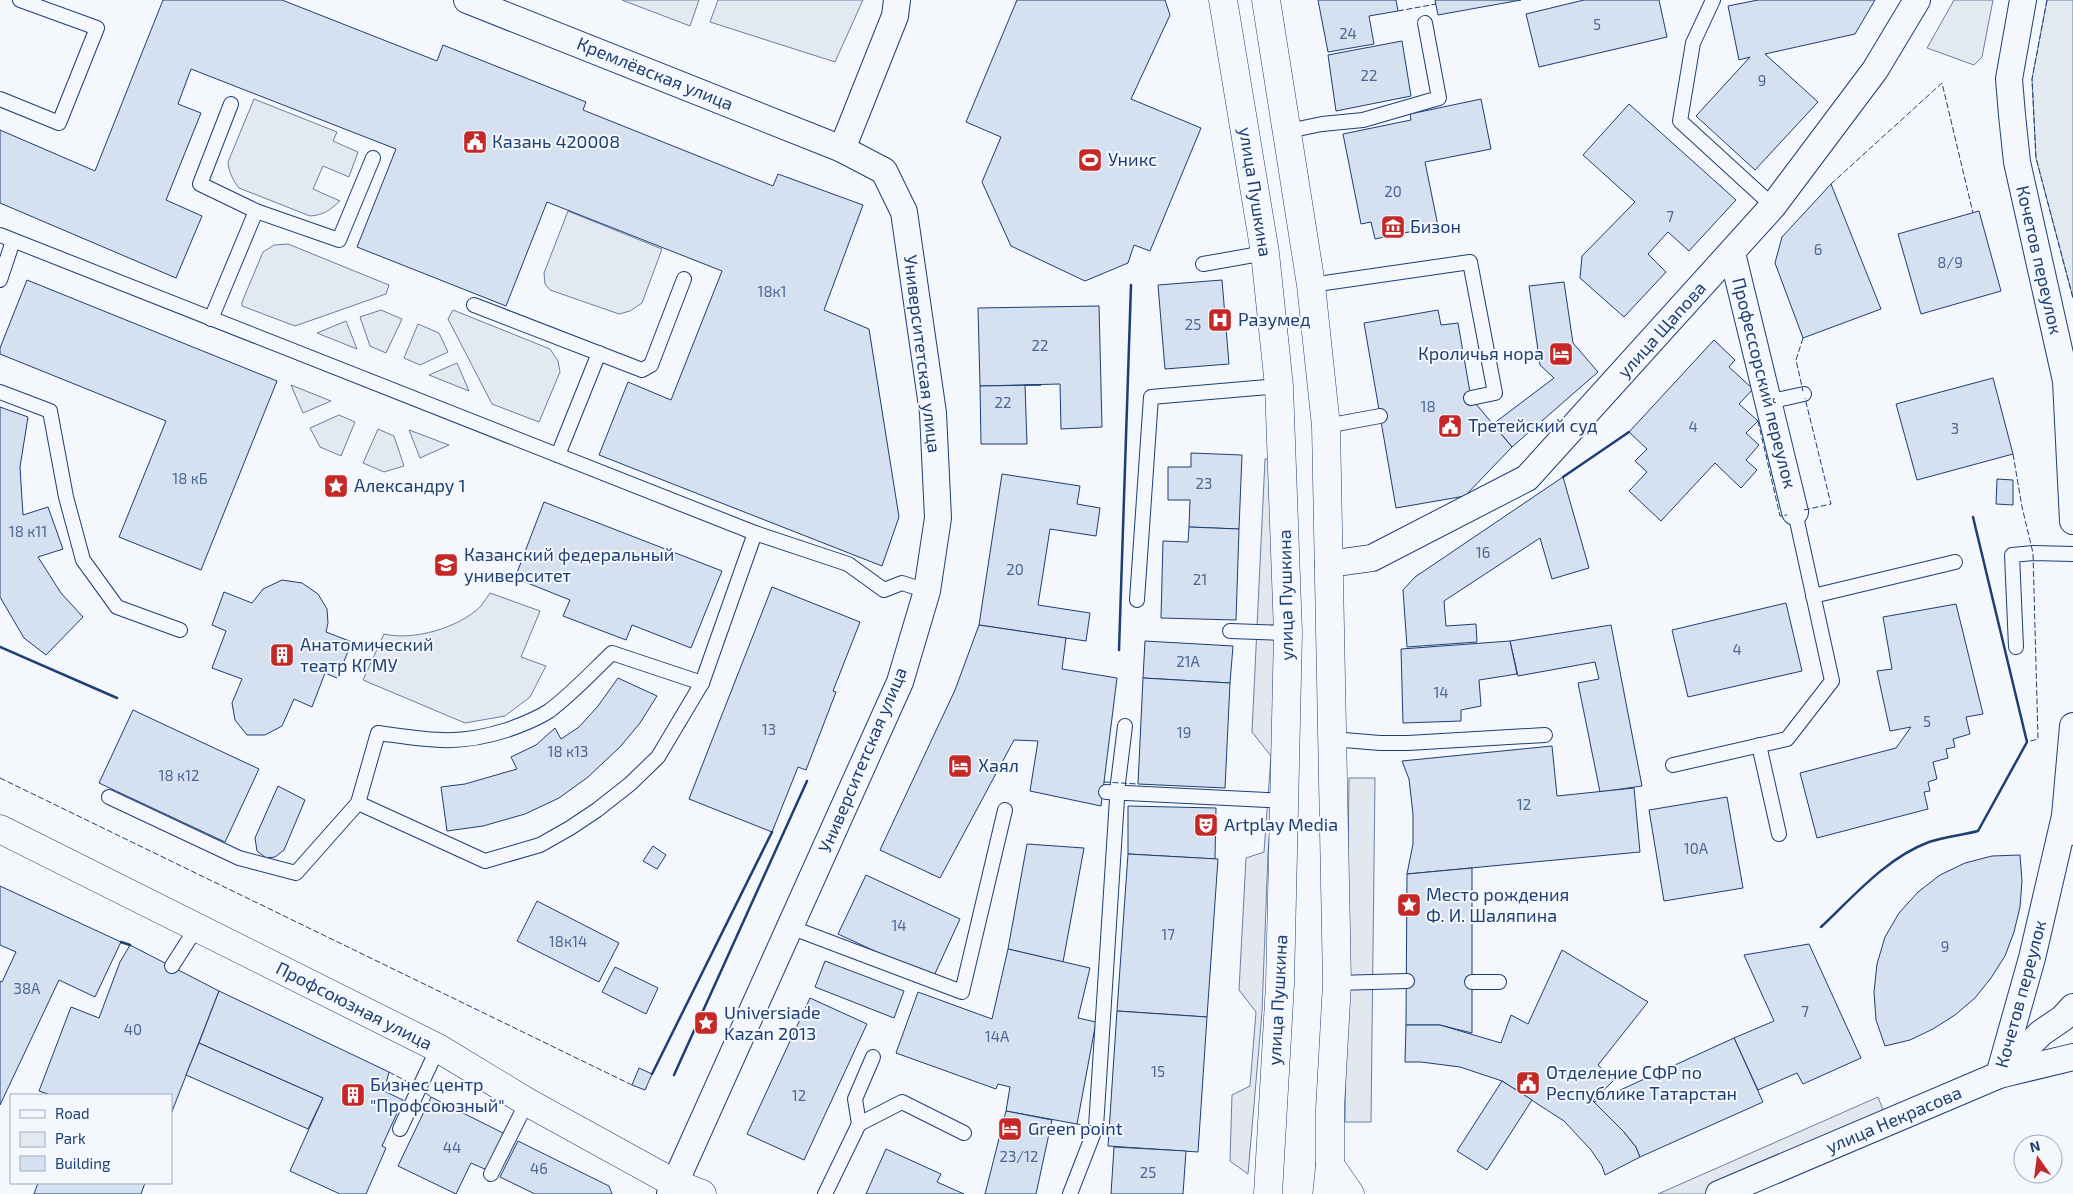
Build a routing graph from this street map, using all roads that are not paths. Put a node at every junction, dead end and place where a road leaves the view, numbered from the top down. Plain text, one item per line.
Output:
1 (20, 0) edge
2 (467, 0) edge
3 (897, 0) edge
4 (1223, 0) edge
5 (1266, 0) edge
6 (1713, 0) edge
7 (1917, 0) edge
8 (2023, 0) edge
9 (1425, 23) dead end
10 (0, 99) edge
11 (231, 104) dead end
12 (1288, 131) junction
13 (842, 149) junction
14 (372, 158) dead end
15 (1773, 206) junction
16 (256, 211) junction
17 (7, 238) edge
18 (1265, 252) junction
19 (1732, 253) junction
20 (1203, 264) dead end
21 (684, 279) dead end
22 (0, 280) edge
23 (1311, 286) junction
24 (474, 306) dead end
25 (211, 319) junction
26 (599, 353) junction
27 (1279, 386) junction
28 (0, 392) edge
29 (1804, 394) dead end
30 (1471, 398) dead end
31 (1768, 402) junction
32 (1380, 416) dead end
33 (1326, 426) junction
34 (558, 455) junction
35 (1795, 512) joint
36 (2073, 514) edge
37 (2073, 521) edge
38 (756, 532) junction
39 (2073, 554) edge
40 (1954, 562) dead end
41 (1328, 564) junction
42 (927, 591) junction
43 (1813, 596) junction
44 (1137, 600) dead end
45 (180, 630) dead end
46 (1230, 631) dead end
47 (1288, 633) junction
48 (2016, 647) dead end
49 (702, 683) junction
50 (1125, 726) dead end
51 (2073, 726) edge
52 (1545, 735) dead end
53 (1332, 739) junction
54 (1758, 745) junction
55 (1673, 765) dead end
56 (1112, 792) junction
57 (109, 797) dead end
58 (1286, 800) junction
59 (358, 803) junction
60 (1005, 810) dead end
61 (2066, 816) junction
62 (0, 829) edge
63 (1779, 834) dead end
64 (2073, 845) edge
65 (197, 927) junction
66 (790, 927) junction
67 (172, 966) dead end
68 (1406, 981) dead end
69 (1472, 982) dead end
70 (1499, 982) dead end
71 (1337, 983) junction
72 (2073, 1007) edge
73 (438, 1048) junction
74 (873, 1057) dead end
75 (2073, 1057) edge
76 (1999, 1075) junction
77 (527, 1102) junction
78 (859, 1124) junction
79 (400, 1129) dead end
80 (964, 1133) dead end
81 (1330, 1165) junction
82 (491, 1174) dead end
83 (672, 1188) edge
84 (702, 1194) edge
85 (825, 1194) edge
86 (1070, 1194) edge
87 (1268, 1194) edge
88 (1327, 1194) edge
89 (1350, 1194) edge
90 (1719, 1194) edge

1 - 10 lane
2 - 13 street, Кремлёвская улица
3 - 13 street
4 - 18 main road, улица Пушкина
5 - 12 main road
6 - 15 lane
7 - 15 street, улица Щапова
8 - 36 street, Кочетов переулок
9 - 12 lane
11 - 16 lane
12 - 23 main road
13 - 42 street, Университетская улица
14 - 16 lane
15 - 19 street, улица Щапова
16 - 25 lane
17 - 22 lane
17 - 25 lane
18 - 20 lane
18 - 27 main road, улица Пушкина
19 - 31 street, Профессорский переулок
19 - 41 street, улица Щапова
21 - 26 lane
23 - 30 lane
23 - 33 main road
24 - 26 lane
25 - 34 lane
26 - 34 lane
27 - 44 lane
27 - 47 main road, улица Пушкина
28 - 45 lane
29 - 31 lane
31 - 35 street, Профессорский переулок
32 - 33 lane
33 - 41 main road
34 - 38 lane
35 - 43 lane
36 - 37 street, Кочетов переулок
38 - 42 lane
38 - 49 lane
39 - 48 lane
40 - 43 lane
41 - 53 main road
42 - 66 street, Университетская улица
43 - 54 lane
46 - 47 lane
47 - 58 main road, улица Пушкина
49 - 59 lane
49 - 59 lane
50 - 56 lane
51 - 61 street, Кочетов переулок
52 - 53 lane
53 - 71 main road
54 - 55 lane
54 - 63 lane
56 - 58 lane
56 - 86 lane
57 - 59 lane
58 - 87 main road, улица Пушкина
60 - 66 lane
61 - 64 street, Кочетов переулок
61 - 76 street, Кочетов переулок
62 - 65 main road, Профсоюзная улица
65 - 67 lane
65 - 73 main road, Профсоюзная улица
66 - 83 street, Университетская улица
68 - 71 lane
69 - 70 lane
71 - 81 main road
72 - 76 street, Кочетов переулок
73 - 77 main road, Профсоюзная улица
73 - 79 lane
74 - 78 lane
75 - 76 street, улица Некрасова
76 - 90 street, улица Некрасова
77 - 82 lane
77 - 83 main road, Профсоюзная улица
78 - 80 lane
78 - 85 lane
81 - 88 main road
81 - 89 main road
83 - 84 main road, Профсоюзная улица

